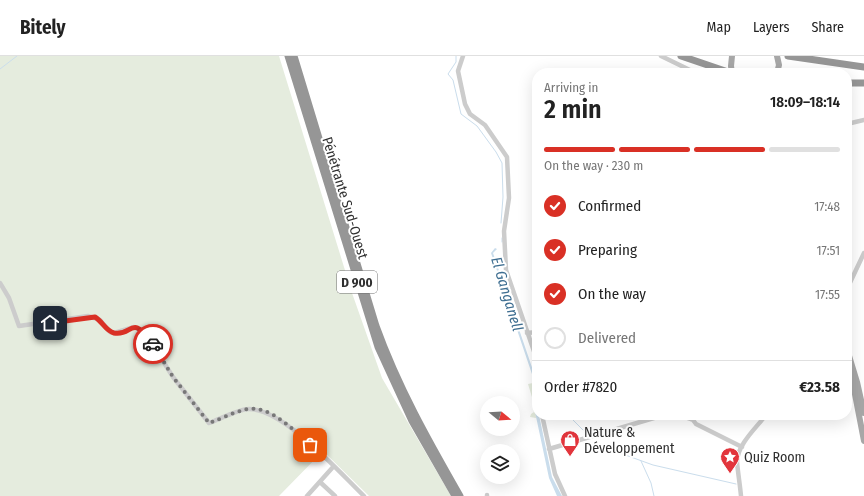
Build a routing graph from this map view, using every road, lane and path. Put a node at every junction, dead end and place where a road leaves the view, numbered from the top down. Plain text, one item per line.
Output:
1 (288, 56) edge
2 (294, 56) edge
3 (463, 56) edge
4 (661, 56) edge
5 (681, 56) edge
6 (732, 56) edge
7 (777, 56) edge
8 (788, 56) edge
9 (864, 67) edge
10 (686, 68) edge
11 (717, 68) edge
12 (731, 68) edge
13 (778, 68) edge
14 (852, 83) edge
15 (864, 83) edge
16 (864, 120) edge
17 (852, 123) edge
18 (864, 254) edge
19 (852, 279) edge
20 (0, 283) edge
21 (532, 332) edge
22 (527, 333) junction
23 (532, 346) edge
24 (852, 384) edge
25 (864, 413) edge
26 (543, 420) edge
27 (647, 420) edge
28 (693, 420) edge
29 (762, 420) edge
30 (864, 439) edge
31 (742, 447) junction
32 (549, 449) junction
33 (333, 467) junction
34 (320, 482) junction
35 (307, 496) edge
36 (335, 496) edge
37 (364, 496) edge
38 (454, 496) edge
39 (460, 496) edge
40 (565, 496) edge
41 (741, 496) edge

1 - 38 highway, Pénétrante Sud-Ouest / D 900
2 - 39 highway
3 - 22 street
4 - 10 street
5 - 11 highway
6 - 12 main road
7 - 13 main road
8 - 9 highway
14 - 15 highway
16 - 17 street
18 - 19 street
20 - 33 street
21 - 22 street
22 - 23 street
24 - 25 main road
24 - 30 main road
26 - 32 street
27 - 32 street
28 - 31 street
29 - 31 street
31 - 41 street
32 - 40 street
33 - 34 street
33 - 37 street
34 - 35 street
34 - 36 street

